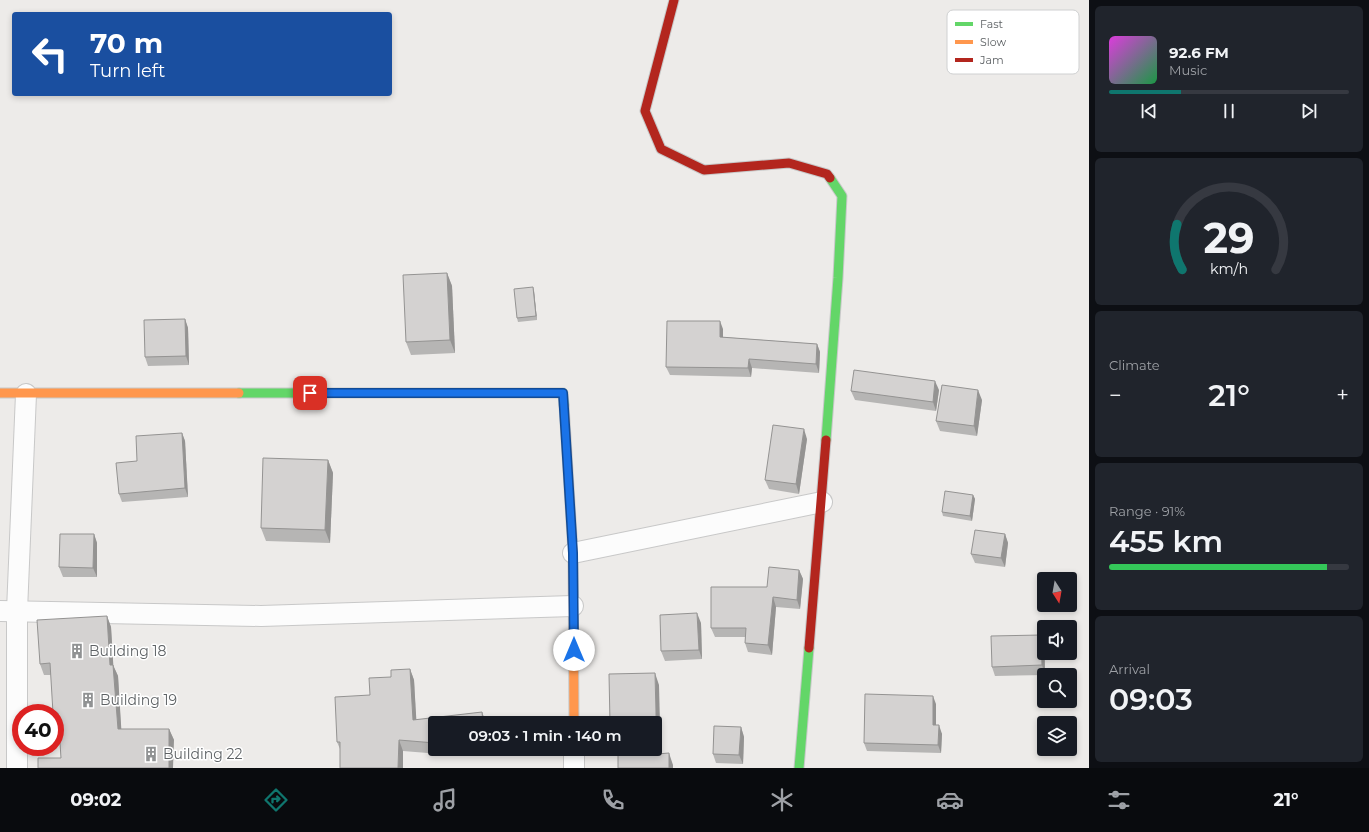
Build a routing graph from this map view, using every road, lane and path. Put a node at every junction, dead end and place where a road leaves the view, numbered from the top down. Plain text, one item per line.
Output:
1 (674, 0) edge
2 (0, 393) edge
3 (26, 394) junction
4 (822, 502) junction
5 (573, 553) junction
6 (573, 606) junction
7 (9, 611) edge
8 (574, 716) edge
9 (574, 756) edge
10 (17, 768) edge
11 (574, 768) edge
12 (799, 768) edge

1 - 4 street
2 - 3 street
3 - 5 street
3 - 7 street
4 - 5 street
4 - 12 street
5 - 6 street
6 - 7 street
6 - 8 street
7 - 10 street
9 - 11 street

